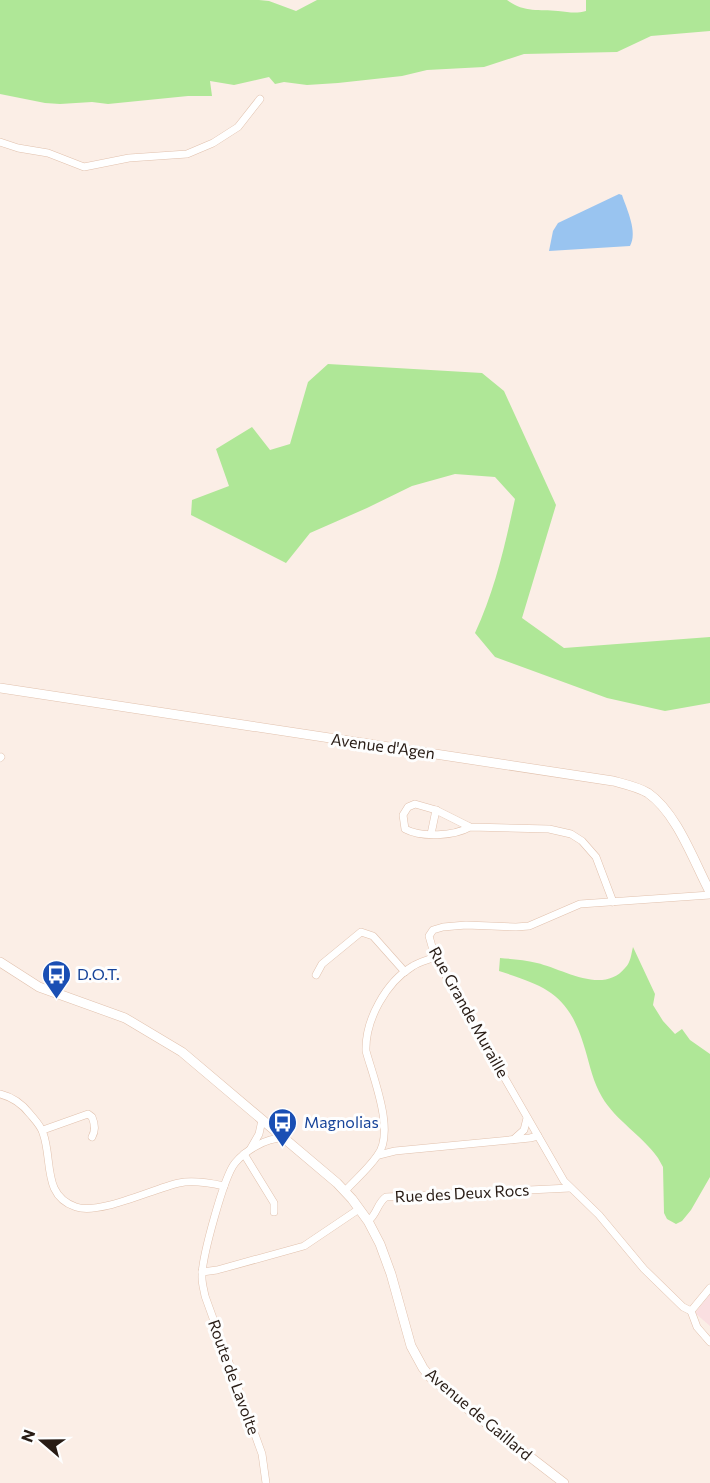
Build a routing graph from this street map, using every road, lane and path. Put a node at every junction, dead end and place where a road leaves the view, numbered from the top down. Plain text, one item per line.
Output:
1 (261, 99) dead end
2 (0, 142) edge
3 (0, 688) edge
4 (435, 810) junction
5 (470, 827) junction
6 (431, 834) junction
7 (710, 894) edge
8 (613, 902) junction
9 (435, 957) junction
10 (0, 962) edge
11 (405, 972) junction
12 (316, 975) dead end
13 (0, 1094) edge
14 (384, 1117) junction
15 (527, 1118) junction
16 (262, 1120) junction
17 (43, 1130) junction
18 (538, 1136) junction
19 (92, 1137) dead end
20 (283, 1138) junction
21 (513, 1139) junction
22 (395, 1151) junction
23 (247, 1153) junction
24 (379, 1155) junction
25 (224, 1186) junction
26 (570, 1188) junction
27 (345, 1191) junction
28 (359, 1209) junction
29 (274, 1212) dead end
30 (368, 1221) junction
31 (202, 1272) junction
32 (710, 1288) edge
33 (691, 1311) junction
34 (710, 1342) edge
35 (266, 1483) edge
36 (564, 1483) edge

1 - 2 street
3 - 7 street, Avenue d'Agen
4 - 5 street
4 - 6 street
4 - 6 street
5 - 6 street
5 - 8 street
7 - 8 street, Rue Grande Muraille
8 - 9 street, Rue Grande Muraille
9 - 11 street
9 - 15 street, Rue Grande Muraille
10 - 16 street, Avenue de Gaillard
11 - 12 street
11 - 14 street
13 - 17 street
14 - 22 street
14 - 24 street
15 - 18 street, Rue Grande Muraille
15 - 21 street
16 - 20 street, Avenue de Gaillard
16 - 23 street
17 - 19 street
17 - 25 street
18 - 21 street
18 - 26 street, Rue Grande Muraille
20 - 23 street
20 - 27 street, Avenue de Gaillard
21 - 22 street
22 - 24 street
23 - 25 street
23 - 29 street
24 - 27 street
25 - 31 street
26 - 30 street, Rue des Deux Rocs
26 - 33 street, Rue Grande Muraille
27 - 28 street, Avenue de Gaillard
28 - 30 street, Avenue de Gaillard
28 - 31 street
30 - 36 street, Avenue de Gaillard
31 - 35 street, Route de Lavolte
32 - 33 street
33 - 34 street

